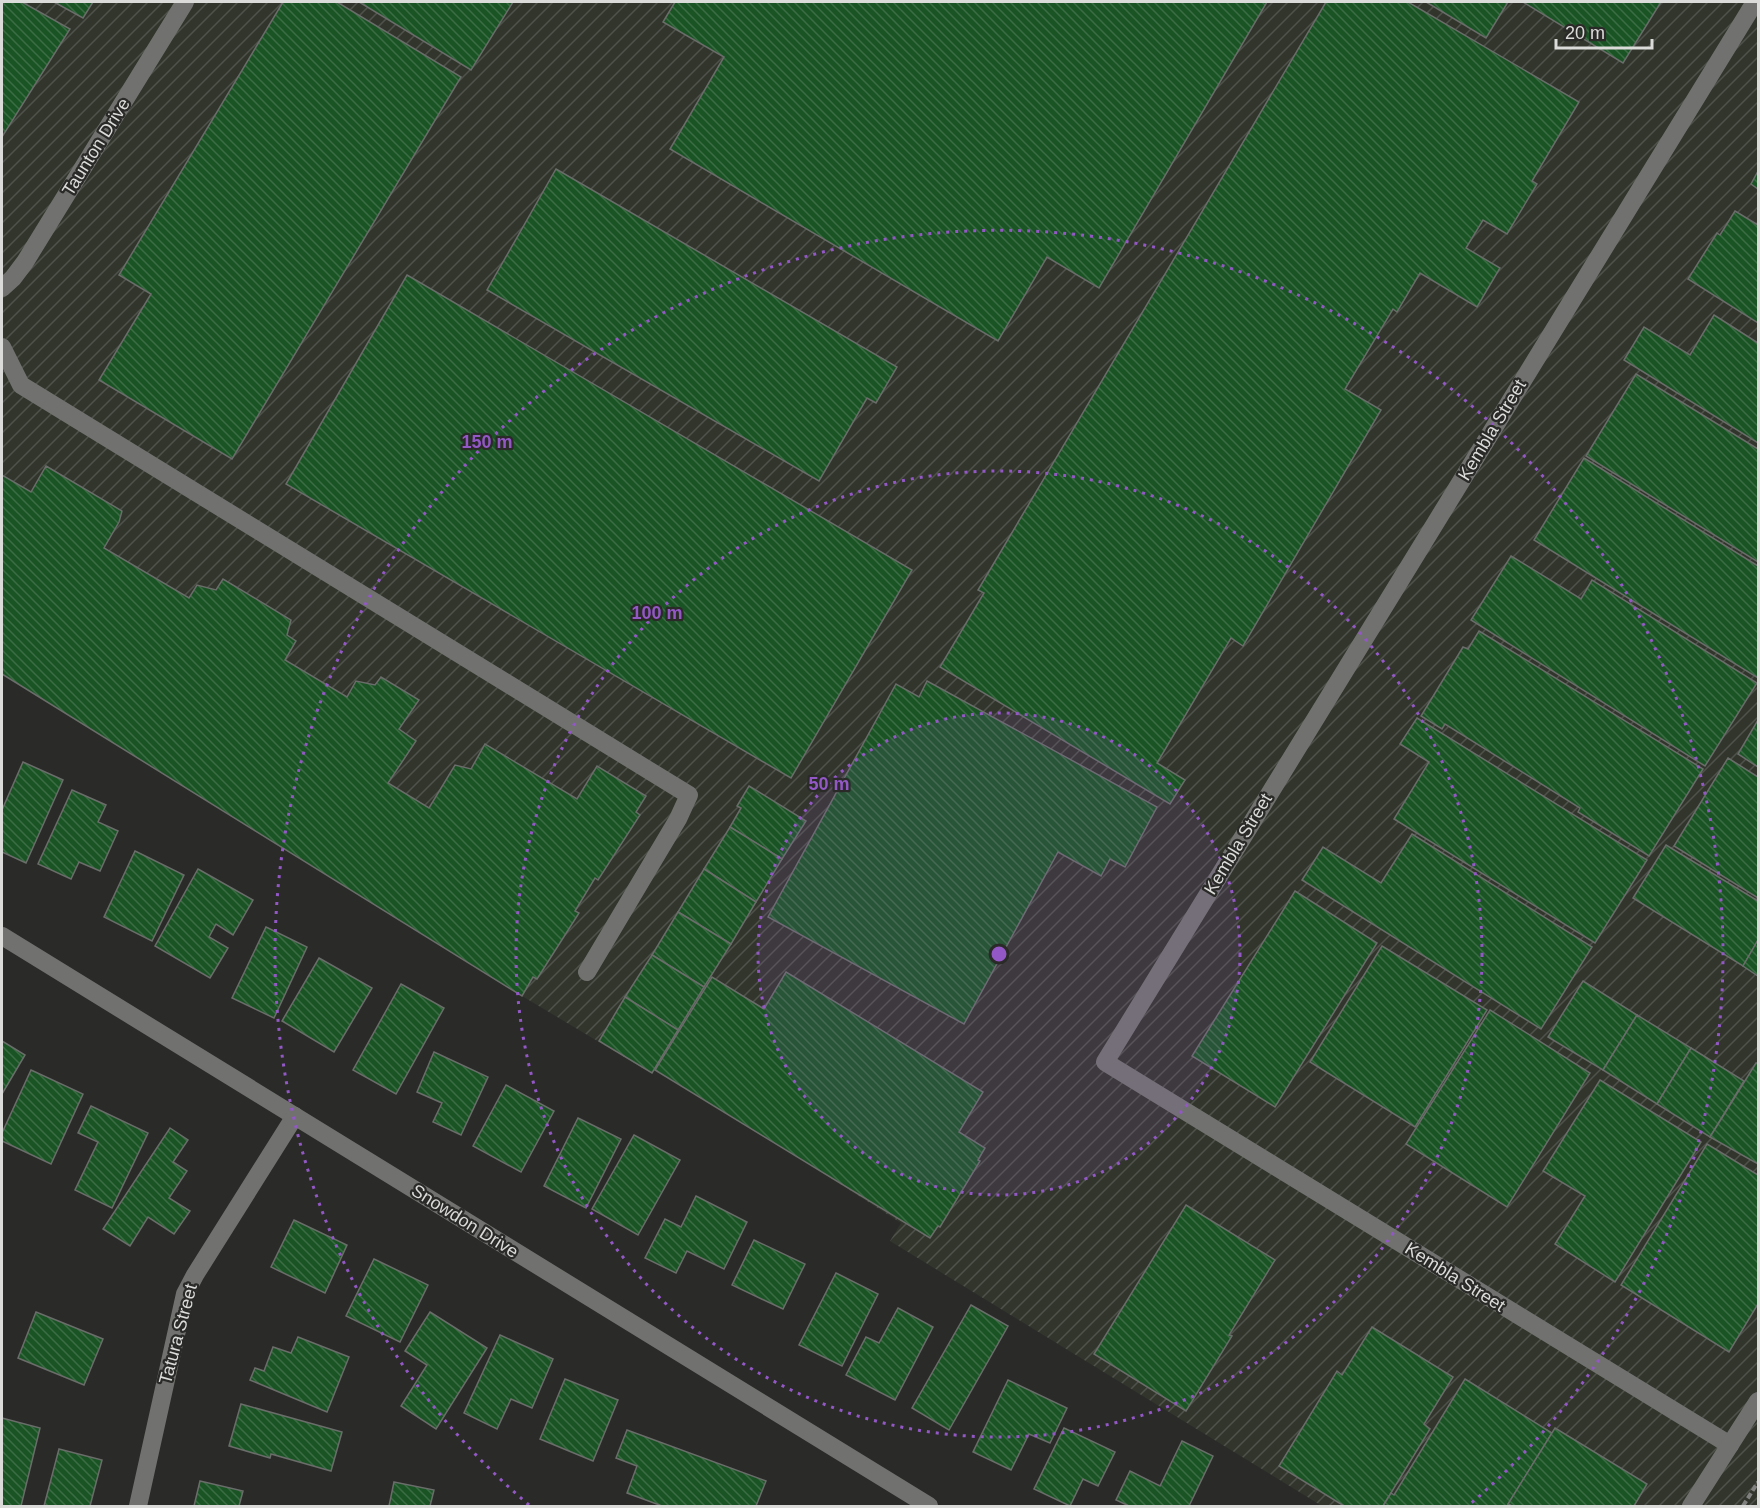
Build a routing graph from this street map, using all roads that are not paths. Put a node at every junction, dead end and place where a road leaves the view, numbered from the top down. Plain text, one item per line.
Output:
1 (185, 2) edge
2 (1755, 2) edge
3 (2, 288) edge
4 (2, 347) edge
5 (2, 936) edge
6 (587, 972) dead end
7 (295, 1116) junction
8 (1758, 1401) edge
9 (1730, 1445) junction
10 (138, 1506) edge
11 (929, 1506) edge
12 (1691, 1506) edge

1 - 3 street, Taunton Drive
2 - 9 street, Kembla Street
4 - 6 street
5 - 7 street, Snowdon Drive
7 - 10 street, Tatura Street
7 - 11 street, Snowdon Drive
8 - 9 street
9 - 12 street

